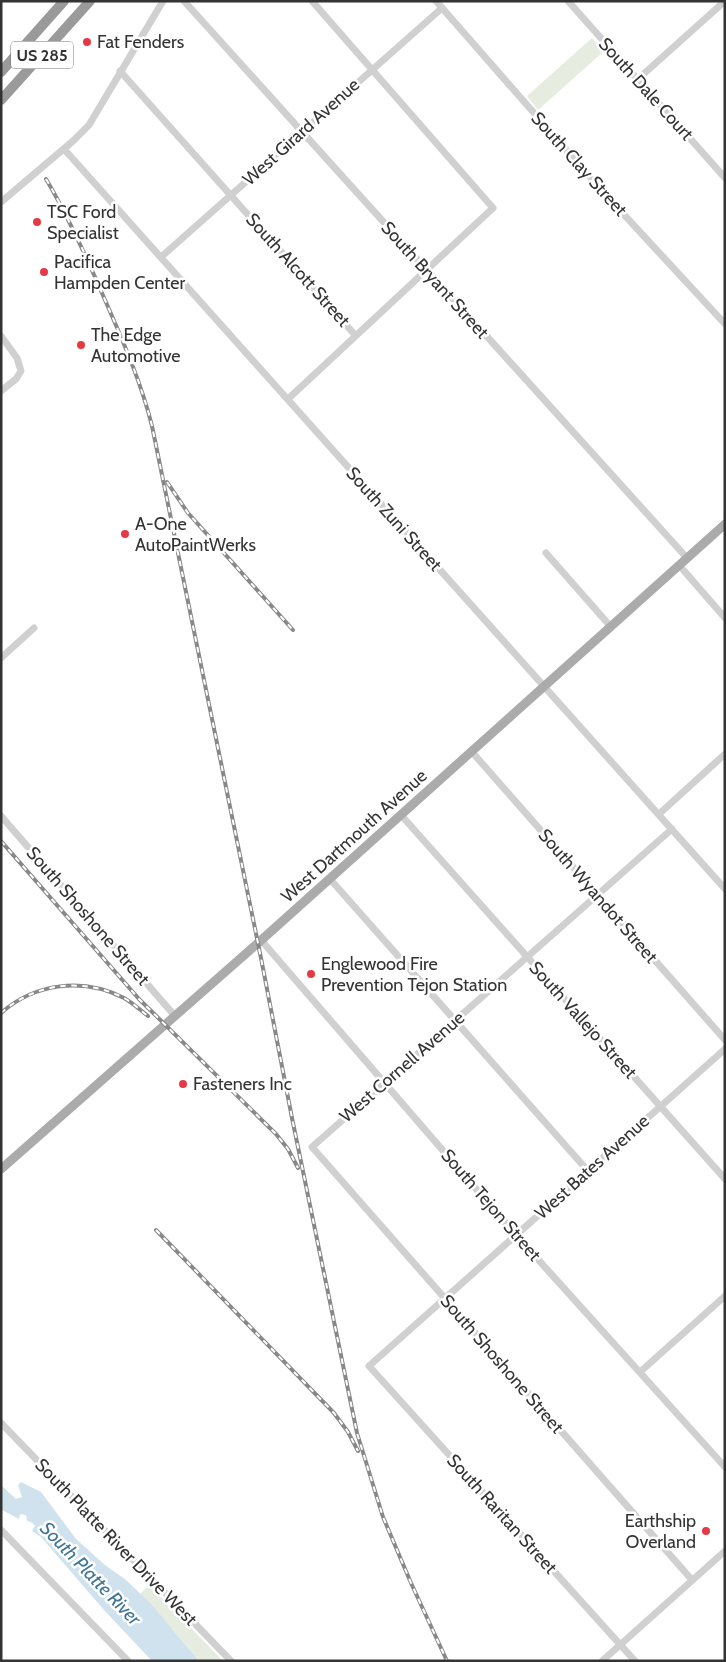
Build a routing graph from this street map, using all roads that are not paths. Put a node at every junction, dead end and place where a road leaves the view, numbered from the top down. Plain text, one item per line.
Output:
1 (63, 1) edge
2 (90, 1) edge
3 (163, 1) edge
4 (184, 1) edge
5 (312, 1) edge
6 (436, 1) edge
7 (568, 1) edge
8 (724, 3) edge
9 (442, 8) junction
10 (372, 69) junction
11 (120, 71) junction
12 (1, 72) edge
13 (638, 79) junction
14 (1, 100) edge
15 (302, 133) junction
16 (64, 149) junction
17 (725, 178) edge
18 (231, 195) junction
19 (1, 202) edge
20 (161, 257) junction
21 (426, 270) junction
22 (725, 324) edge
23 (355, 335) junction
24 (1, 336) edge
25 (1, 391) edge
26 (288, 399) junction
27 (725, 524) edge
28 (546, 553) dead end
29 (687, 558) junction
30 (679, 565) junction
31 (725, 618) edge
32 (611, 626) junction
33 (34, 628) dead end
34 (1, 658) edge
35 (545, 686) junction
36 (472, 752) junction
37 (725, 754) edge
38 (659, 814) junction
39 (401, 815) junction
40 (1, 816) edge
41 (672, 829) junction
42 (330, 879) junction
43 (725, 889) edge
44 (598, 895) junction
45 (261, 940) junction
46 (527, 957) junction
47 (175, 1016) junction
48 (455, 1021) junction
49 (725, 1040) edge
50 (725, 1049) edge
51 (384, 1083) junction
52 (660, 1106) junction
53 (312, 1147) joint
54 (1, 1169) edge
55 (588, 1171) junction
56 (725, 1179) edge
57 (516, 1235) junction
58 (725, 1296) edge
59 (445, 1299) junction
60 (369, 1366) joint
61 (640, 1372) junction
62 (1, 1423) edge
63 (725, 1467) edge
64 (1, 1530) edge
65 (725, 1551) edge
66 (692, 1580) junction
67 (620, 1645) junction
68 (128, 1661) edge
69 (231, 1661) edge
70 (602, 1661) edge
71 (635, 1661) edge

1 - 12 highway, US 285
2 - 14 highway, US 285
3 - 11 street
4 - 15 street, South Bryant Street
5 - 10 street
6 - 9 street, South Clay Street
7 - 13 street, South Dale Court
8 - 13 street
9 - 10 street, West Girard Avenue
9 - 22 street, South Clay Street
10 - 15 street, West Girard Avenue
10 - 21 street
11 - 16 street
11 - 18 street, South Alcott Street
13 - 17 street, South Dale Court
15 - 18 street, West Girard Avenue
15 - 21 street, South Bryant Street
16 - 19 street
16 - 20 street, South Zuni Street
18 - 20 street, West Girard Avenue
18 - 23 street, South Alcott Street
20 - 26 street, South Zuni Street
21 - 23 street
21 - 29 street, South Bryant Street
23 - 26 street
24 - 25 street
26 - 35 street, South Zuni Street
27 - 29 main road, West Dartmouth Avenue
28 - 32 street
29 - 30 main road, West Dartmouth Avenue
30 - 31 street
30 - 32 main road, West Dartmouth Avenue
32 - 35 main road, West Dartmouth Avenue
33 - 34 street
35 - 36 main road, West Dartmouth Avenue
35 - 38 street, South Zuni Street
36 - 39 main road, West Dartmouth Avenue
36 - 44 street, South Wyandot Street
37 - 38 street
38 - 41 street, South Zuni Street
39 - 42 main road, West Dartmouth Avenue
39 - 46 street, South Vallejo Street
40 - 47 street, South Shoshone Street
41 - 43 street, South Zuni Street
41 - 44 street, West Cornell Avenue
42 - 45 main road, West Dartmouth Avenue
42 - 48 street
44 - 46 street, West Cornell Avenue
44 - 49 street, South Wyandot Street
45 - 47 main road, West Dartmouth Avenue
45 - 51 street, South Tejon Street
46 - 48 street, West Cornell Avenue
46 - 52 street, South Vallejo Street
47 - 54 main road, West Dartmouth Avenue
48 - 51 street, West Cornell Avenue
48 - 55 street
50 - 52 street, West Bates Avenue
51 - 53 street, West Cornell Avenue
51 - 57 street, South Tejon Street
52 - 55 street, West Bates Avenue
52 - 56 street, South Vallejo Street
53 - 59 street, South Shoshone Street
55 - 57 street, West Bates Avenue
57 - 59 street, West Bates Avenue
57 - 61 street, South Tejon Street
58 - 61 street
59 - 60 street, West Bates Avenue
59 - 66 street, South Shoshone Street
60 - 67 street, South Raritan Street
61 - 63 street, South Tejon Street
62 - 69 street, South Platte River Drive West
64 - 68 street
65 - 66 street
66 - 67 street
67 - 70 street
67 - 71 street, South Raritan Street

